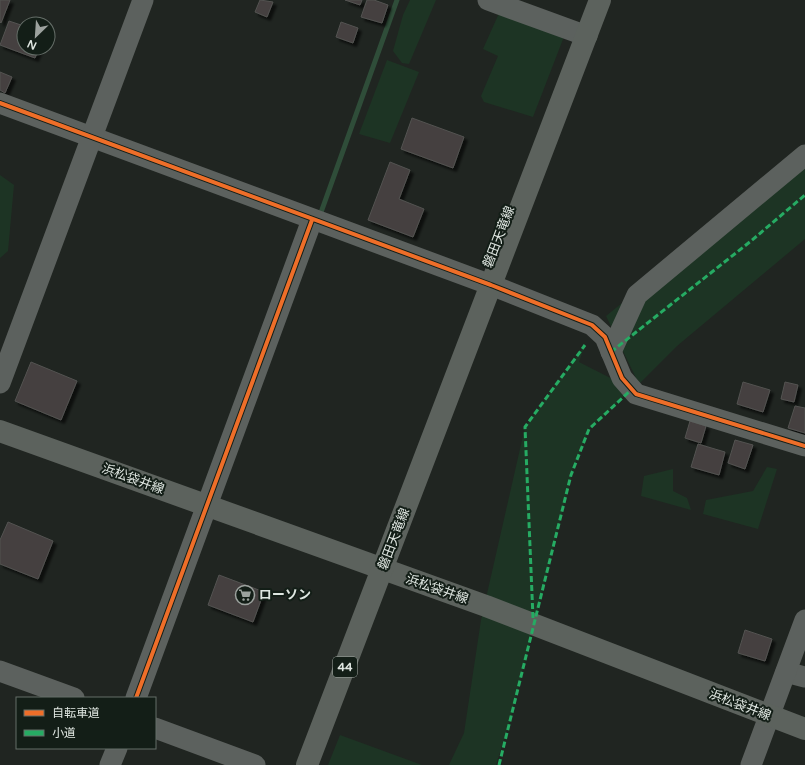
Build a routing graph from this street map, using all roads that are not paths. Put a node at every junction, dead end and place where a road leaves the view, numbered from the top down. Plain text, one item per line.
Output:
1 (143, 0) edge
2 (488, 0) edge
3 (600, 0) edge
4 (587, 36) junction
5 (0, 103) edge
6 (92, 136) junction
7 (805, 155) edge
8 (312, 220) junction
9 (491, 285) junction
10 (611, 352) junction
11 (0, 383) edge
12 (0, 431) edge
13 (805, 446) edge
14 (207, 506) junction
15 (382, 570) junction
16 (805, 620) edge
17 (0, 671) edge
18 (796, 675) edge
19 (71, 697) edge
20 (136, 697) edge
21 (771, 717) junction
22 (156, 728) edge
23 (805, 729) edge
24 (117, 749) edge
25 (110, 765) edge
26 (255, 765) edge
27 (307, 765) edge
28 (751, 765) edge

1 - 6 street
2 - 4 street
3 - 4 main road, 磐田天竜線 / 44
4 - 9 main road, 磐田天竜線 / 44
5 - 6 street
6 - 8 street
6 - 11 street
7 - 10 street
8 - 9 street
8 - 14 street
9 - 10 street
9 - 15 main road, 磐田天竜線 / 44
10 - 13 street
12 - 14 main road, 浜松袋井線
14 - 15 main road, 浜松袋井線
14 - 20 street
15 - 21 main road, 浜松袋井線
15 - 27 main road, 磐田天竜線 / 44
16 - 18 street
17 - 19 street
18 - 21 street
21 - 23 main road, 浜松袋井線
21 - 28 street
22 - 26 street
24 - 25 street

